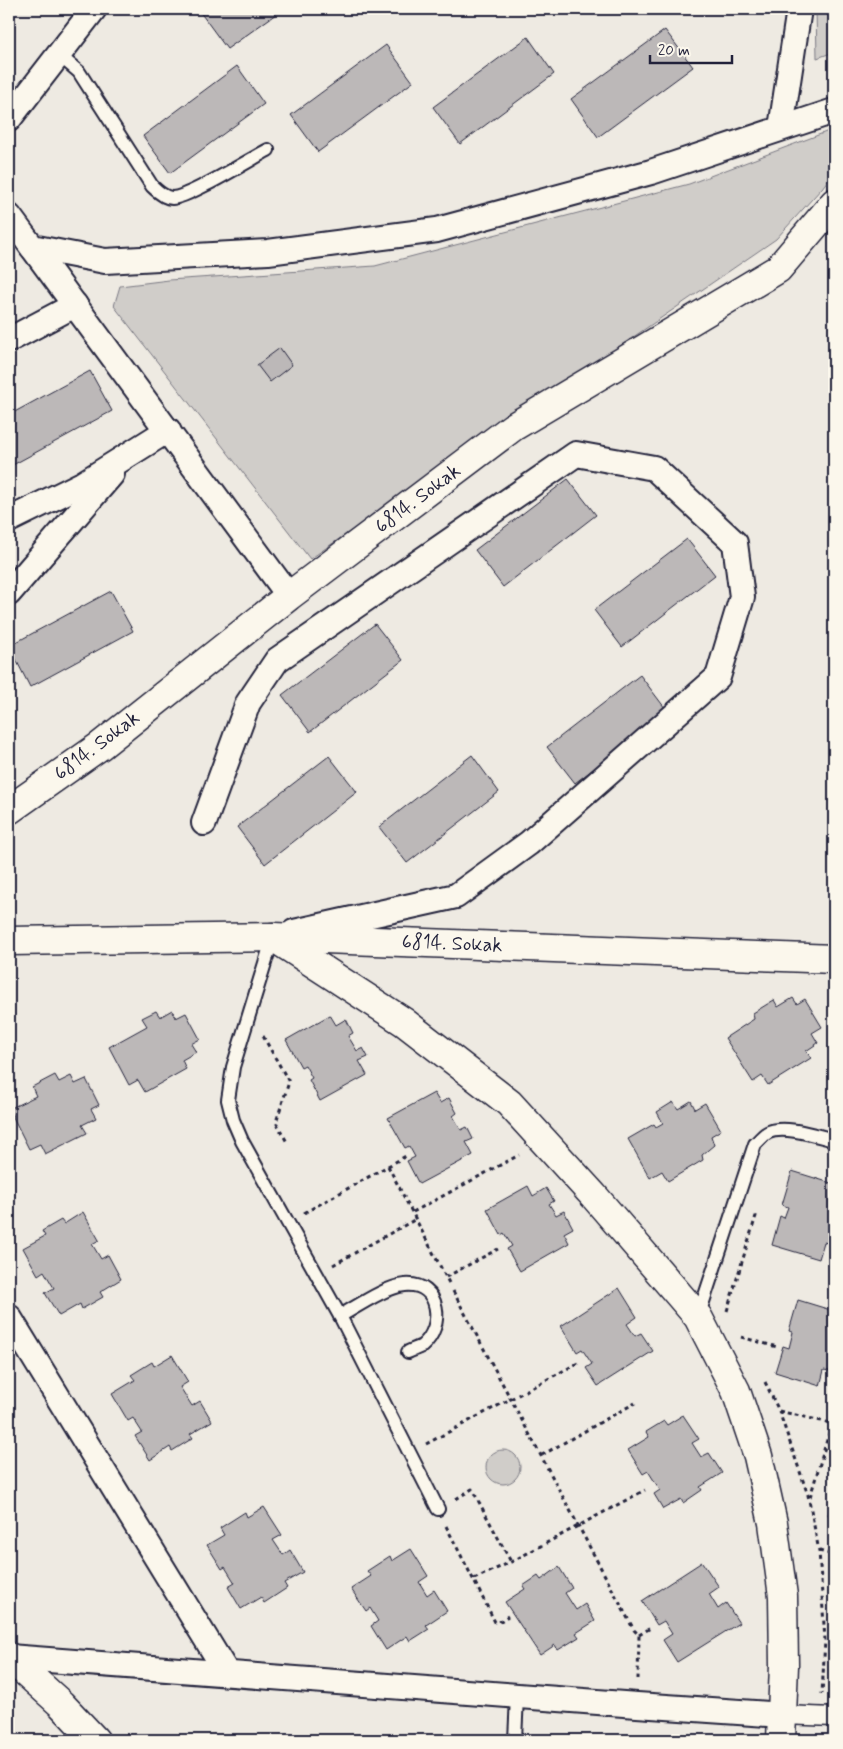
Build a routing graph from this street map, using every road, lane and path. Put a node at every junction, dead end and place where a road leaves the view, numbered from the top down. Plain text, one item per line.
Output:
1 (94, 9) edge
2 (799, 9) edge
3 (59, 56) junction
4 (834, 111) edge
5 (9, 119) edge
6 (781, 128) junction
7 (268, 150) dead end
8 (834, 203) edge
9 (9, 216) edge
10 (32, 247) junction
11 (75, 306) junction
12 (9, 340) edge
13 (168, 430) junction
14 (128, 456) junction
15 (9, 520) edge
16 (9, 593) edge
17 (289, 596) junction
18 (9, 810) edge
19 (204, 822) dead end
20 (272, 937) junction
21 (9, 941) edge
22 (834, 959) edge
23 (247, 1023) junction
24 (834, 1140) edge
25 (288, 1144) dead end
26 (522, 1154) dead end
27 (406, 1156) dead end
28 (388, 1166) junction
29 (412, 1212) junction
30 (416, 1218) junction
31 (287, 1222) junction
32 (498, 1249) dead end
33 (316, 1274) junction
34 (446, 1277) junction
35 (9, 1316) edge
36 (340, 1316) junction
37 (698, 1317) junction
38 (741, 1337) dead end
39 (777, 1347) dead end
40 (408, 1352) dead end
41 (578, 1363) dead end
42 (510, 1399) junction
43 (635, 1403) dead end
44 (779, 1411) dead end
45 (833, 1424) edge
46 (409, 1453) junction
47 (542, 1455) junction
48 (645, 1490) dead end
49 (809, 1499) dead end
50 (438, 1509) junction
51 (578, 1525) junction
52 (819, 1551) dead end
53 (834, 1555) edge
54 (510, 1562) junction
55 (474, 1579) junction
56 (508, 1616) dead end
57 (652, 1628) dead end
58 (639, 1635) junction
59 (9, 1657) edge
60 (227, 1673) junction
61 (517, 1696) junction
62 (637, 1705) junction
63 (834, 1717) edge
64 (782, 1728) edge
65 (95, 1740) edge
66 (515, 1740) edge

1 - 3 street
2 - 6 street
3 - 5 street
3 - 7 lane
4 - 6 street
6 - 10 street
8 - 17 street, 6814. Sokak
9 - 10 street
10 - 11 street
11 - 12 street
11 - 13 street
13 - 14 street
13 - 17 street
14 - 15 street
14 - 16 street
17 - 18 street, 6814. Sokak
19 - 20 street
20 - 21 street, 6814. Sokak
20 - 22 street, 6814. Sokak
20 - 23 lane
20 - 37 street
23 - 25 path
23 - 31 lane
24 - 37 lane
26 - 29 path
27 - 28 path
28 - 29 path
28 - 31 path
29 - 30 path
30 - 33 path
30 - 34 path
31 - 33 lane
32 - 34 path
33 - 36 lane
34 - 42 path
35 - 60 street
36 - 40 lane
36 - 46 lane
37 - 64 street
38 - 39 path
41 - 42 path
42 - 46 path
42 - 47 path
43 - 47 path
44 - 45 path
45 - 49 path
46 - 50 lane
47 - 51 path
48 - 51 path
50 - 54 path
50 - 55 path
51 - 54 path
51 - 58 path
52 - 53 path
54 - 55 path
55 - 56 path
57 - 58 path
58 - 62 path
59 - 60 street
59 - 65 street
60 - 61 street
61 - 62 street
61 - 66 lane
62 - 64 street
63 - 64 street

